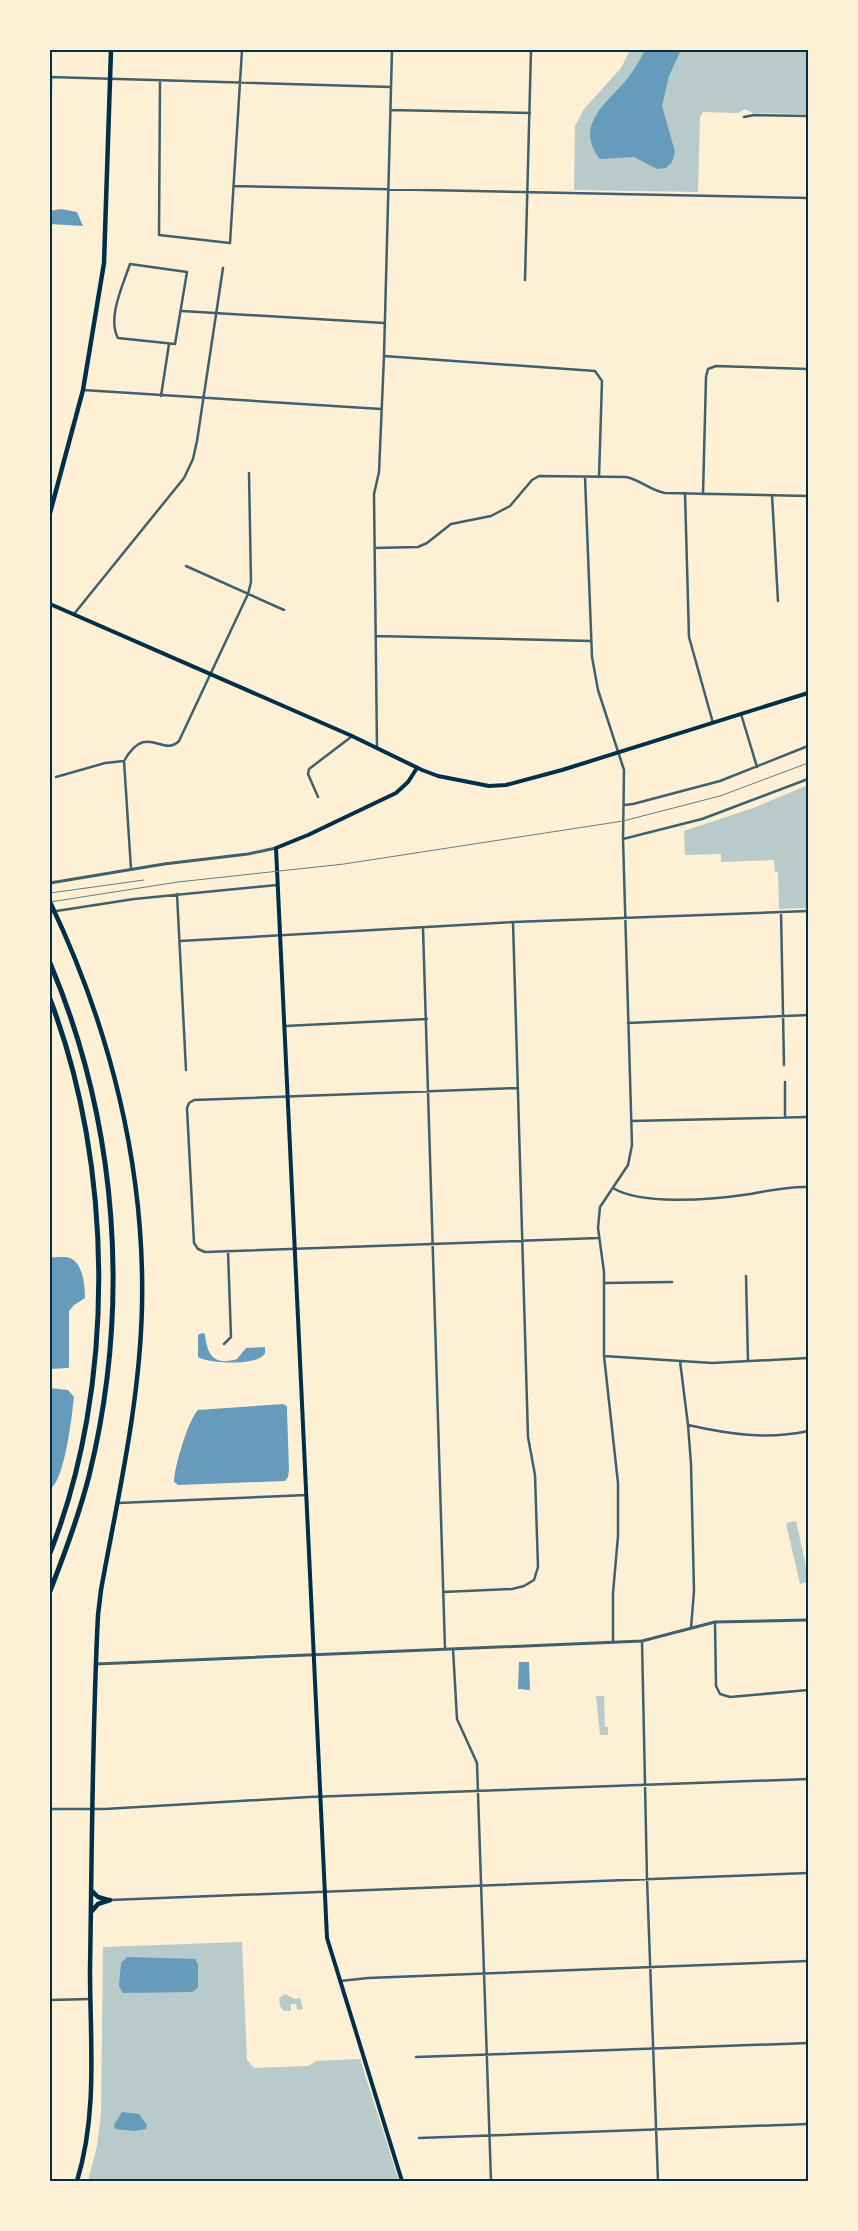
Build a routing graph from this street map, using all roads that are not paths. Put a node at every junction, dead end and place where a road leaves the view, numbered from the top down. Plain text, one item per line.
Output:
1 (111, 50) edge
2 (242, 50) edge
3 (392, 50) edge
4 (531, 50) edge
5 (51, 77) edge
6 (111, 79) junction
7 (160, 81) junction
8 (240, 83) junction
9 (391, 87) junction
10 (390, 110) junction
11 (530, 113) junction
12 (808, 116) edge
13 (744, 117) dead end
14 (50, 155) edge
15 (234, 186) junction
16 (387, 189) junction
17 (528, 192) junction
18 (808, 198) edge
19 (223, 268) dead end
20 (526, 280) dead end
21 (182, 311) junction
22 (217, 314) junction
23 (384, 323) junction
24 (169, 344) junction
25 (384, 356) junction
26 (808, 369) edge
27 (83, 390) junction
28 (161, 396) junction
29 (203, 399) junction
30 (381, 409) junction
31 (249, 473) dead end
32 (585, 477) junction
33 (599, 477) junction
34 (685, 493) junction
35 (703, 494) junction
36 (772, 495) junction
37 (808, 496) edge
38 (50, 513) edge
39 (375, 548) junction
40 (186, 566) dead end
41 (248, 594) junction
42 (778, 602) dead end
43 (50, 604) edge
44 (284, 610) dead end
45 (74, 614) junction
46 (376, 636) junction
47 (591, 641) junction
48 (211, 673) junction
49 (808, 693) edge
50 (741, 714) junction
51 (712, 723) junction
52 (352, 736) junction
53 (808, 746) edge
54 (377, 747) junction
55 (619, 752) junction
56 (124, 761) junction
57 (757, 767) junction
58 (417, 768) junction
59 (56, 777) dead end
60 (808, 779) edge
61 (318, 797) dead end
62 (624, 804) junction
63 (624, 839) junction
64 (276, 848) junction
65 (131, 869) junction
66 (50, 883) edge
67 (279, 885) junction
68 (177, 894) junction
69 (50, 902) edge
70 (808, 911) edge
71 (50, 912) edge
72 (781, 912) junction
73 (626, 917) junction
74 (513, 922) junction
75 (423, 928) junction
76 (282, 936) junction
77 (180, 941) junction
78 (50, 963) edge
79 (50, 999) edge
80 (783, 1016) junction
81 (808, 1016) edge
82 (427, 1019) junction
83 (628, 1023) junction
84 (285, 1026) junction
85 (784, 1065) dead end
86 (186, 1070) dead end
87 (785, 1082) dead end
88 (518, 1088) junction
89 (429, 1092) junction
90 (288, 1098) junction
91 (785, 1117) junction
92 (808, 1117) edge
93 (631, 1121) junction
94 (808, 1187) edge
95 (613, 1188) junction
96 (598, 1238) junction
97 (522, 1241) junction
98 (433, 1244) junction
99 (296, 1249) junction
100 (228, 1251) junction
101 (746, 1276) dead end
102 (672, 1282) dead end
103 (604, 1283) junction
104 (224, 1344) dead end
105 (604, 1356) junction
106 (808, 1358) edge
107 (680, 1361) junction
108 (748, 1361) junction
109 (688, 1425) junction
110 (808, 1431) edge
111 (307, 1495) junction
112 (117, 1503) junction
113 (50, 1553) edge
114 (50, 1591) edge
115 (443, 1592) junction
116 (808, 1620) edge
117 (715, 1622) junction
118 (691, 1628) junction
119 (642, 1641) junction
120 (613, 1642) junction
121 (453, 1648) junction
122 (445, 1649) junction
123 (314, 1654) junction
124 (95, 1664) junction
125 (808, 1690) edge
126 (808, 1778) edge
127 (645, 1785) junction
128 (478, 1791) junction
129 (321, 1797) junction
130 (50, 1809) edge
131 (93, 1809) junction
132 (808, 1873) edge
133 (647, 1879) junction
134 (481, 1885) junction
135 (325, 1891) junction
136 (92, 1892) junction
137 (110, 1900) junction
138 (91, 1912) junction
139 (808, 1961) edge
140 (651, 1967) junction
141 (484, 1973) junction
142 (340, 1981) junction
143 (90, 1999) junction
144 (50, 2000) edge
145 (808, 2043) edge
146 (654, 2048) junction
147 (487, 2055) junction
148 (416, 2057) dead end
149 (808, 2124) edge
150 (656, 2129) junction
151 (490, 2136) junction
152 (419, 2138) dead end
153 (77, 2181) edge
154 (402, 2181) edge
155 (491, 2181) edge
156 (658, 2181) edge

1 - 6 main road
2 - 8 street
3 - 9 street
4 - 11 street
5 - 6 street
5 - 14 street
6 - 7 street
6 - 27 main road
7 - 8 street
7 - 15 street
8 - 9 street
8 - 15 street
9 - 10 street
10 - 11 street
10 - 16 street
11 - 17 street
12 - 13 street
15 - 16 street
16 - 17 street
16 - 23 street
17 - 18 street
17 - 20 street
19 - 22 street
21 - 22 street
21 - 24 street
21 - 24 street
22 - 23 street
22 - 29 street
23 - 25 street
24 - 28 street
25 - 30 street
25 - 33 street
26 - 35 street
27 - 28 street
27 - 38 main road
28 - 29 street
29 - 30 street
29 - 45 street
30 - 39 street
31 - 41 street
32 - 33 street
32 - 39 street
32 - 47 street
33 - 34 street
34 - 35 street
34 - 51 street
35 - 36 street
36 - 37 street
36 - 42 street
39 - 46 street
40 - 41 street
41 - 44 street
41 - 48 street
43 - 45 main road
45 - 48 main road
46 - 47 street
46 - 54 street
47 - 55 street
48 - 52 main road
48 - 56 street
49 - 50 main road
50 - 51 main road
50 - 57 street
51 - 55 main road
52 - 54 main road
52 - 61 street
53 - 57 street
54 - 58 main road
55 - 58 main road
55 - 62 street
56 - 59 street
56 - 65 street
57 - 62 street
58 - 64 main road
60 - 63 street
62 - 63 street
63 - 73 street
64 - 65 street
64 - 67 main road
65 - 66 street
67 - 68 street
67 - 76 main road
68 - 71 street
68 - 77 street
69 - 112 main road
70 - 72 street
72 - 73 street
72 - 80 street
73 - 74 street
73 - 83 street
74 - 75 street
74 - 88 street
75 - 76 street
75 - 82 street
76 - 77 street
76 - 84 main road
77 - 86 street
78 - 114 highway
79 - 113 highway
80 - 81 street
80 - 83 street
80 - 85 street
82 - 84 street
82 - 89 street
83 - 93 street
84 - 90 main road
87 - 91 street
88 - 89 street
88 - 97 street
89 - 90 street
89 - 98 street
90 - 99 main road
90 - 100 street
91 - 92 street
91 - 93 street
93 - 95 street
94 - 95 street
95 - 96 street
96 - 97 street
96 - 103 street
97 - 98 street
97 - 115 street
98 - 99 street
98 - 115 street
99 - 100 street
99 - 111 main road
100 - 104 street
101 - 108 street
102 - 103 street
103 - 105 street
105 - 107 street
105 - 120 street
106 - 108 street
107 - 108 street
107 - 109 street
109 - 110 street
109 - 118 street
111 - 112 street
111 - 123 main road
112 - 124 main road
115 - 122 street
116 - 117 street
117 - 118 street
117 - 125 street
118 - 119 street
119 - 120 street
119 - 127 street
120 - 121 street
121 - 122 street
121 - 128 street
122 - 123 street
123 - 124 street
123 - 129 main road
124 - 131 main road
126 - 127 street
127 - 128 street
127 - 133 street
128 - 129 street
128 - 134 street
129 - 131 street
129 - 135 main road
130 - 131 street
131 - 136 main road
132 - 133 street
133 - 134 street
133 - 140 street
134 - 135 street
134 - 141 street
135 - 137 street
135 - 142 main road
136 - 137 main road
136 - 138 main road
137 - 138 main road
138 - 143 main road
139 - 140 street
140 - 141 street
140 - 146 street
141 - 142 street
141 - 147 street
142 - 154 main road
143 - 144 street
143 - 153 main road
145 - 146 street
146 - 147 street
146 - 150 street
147 - 148 street
147 - 151 street
149 - 150 street
150 - 151 street
150 - 156 street
151 - 152 street
151 - 155 street

